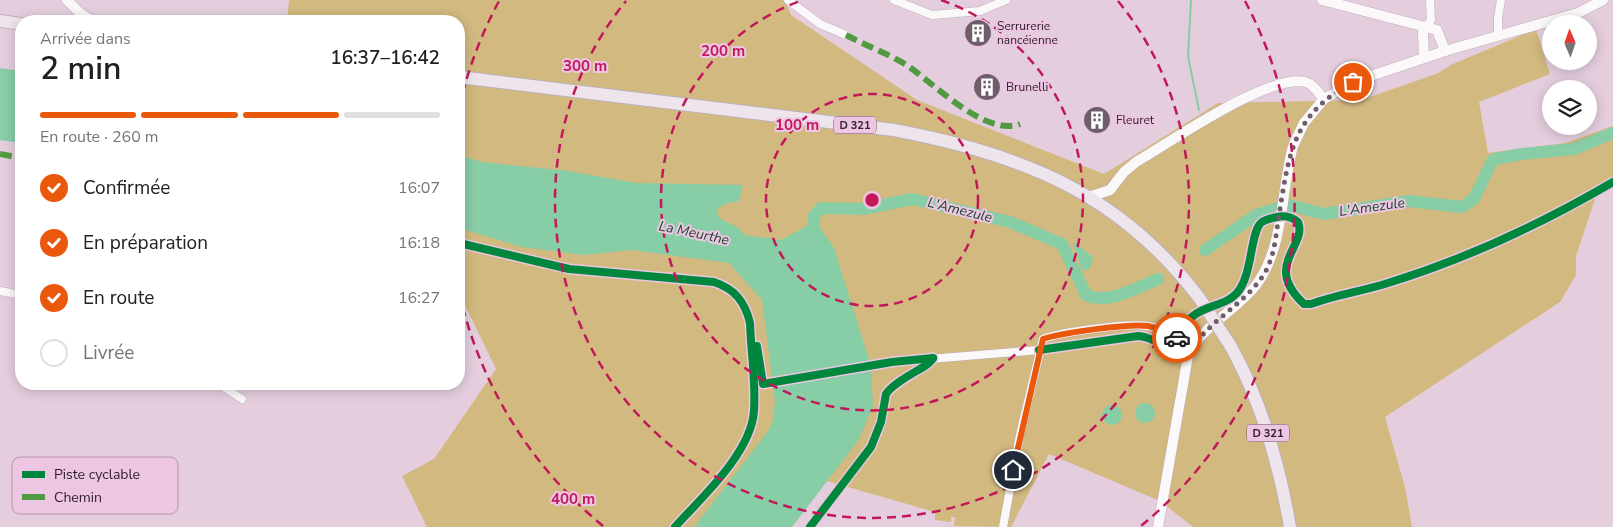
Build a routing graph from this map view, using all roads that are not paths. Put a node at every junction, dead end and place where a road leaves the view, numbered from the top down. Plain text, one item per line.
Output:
1 (67, 0) edge
2 (788, 0) edge
3 (894, 0) edge
4 (1006, 0) edge
5 (1322, 0) edge
6 (1430, 0) edge
7 (1501, 0) edge
8 (1603, 0) edge
9 (83, 15) edge
10 (0, 21) edge
11 (15, 23) edge
12 (1427, 26) junction
13 (846, 36) dead end
14 (1498, 36) junction
15 (1445, 51) junction
16 (1424, 58) junction
17 (465, 78) edge
18 (1324, 99) junction
19 (1089, 197) junction
20 (0, 291) edge
21 (15, 294) edge
22 (1192, 348) junction
23 (1039, 350) junction
24 (892, 362) dead end
25 (228, 390) edge
26 (242, 399) dead end
27 (1003, 527) edge
28 (1158, 527) edge
29 (1290, 527) edge

1 - 9 street
2 - 13 street
3 - 4 street
5 - 12 street
6 - 12 street
7 - 14 street
8 - 14 street
10 - 11 main road
12 - 15 street
12 - 16 street
14 - 15 street
15 - 16 street
16 - 18 street
17 - 19 main road, D 321
18 - 19 street
18 - 22 street
19 - 29 main road, D 321, bridge
20 - 21 street
22 - 23 street
22 - 28 street
23 - 24 street
23 - 27 street
25 - 26 street

